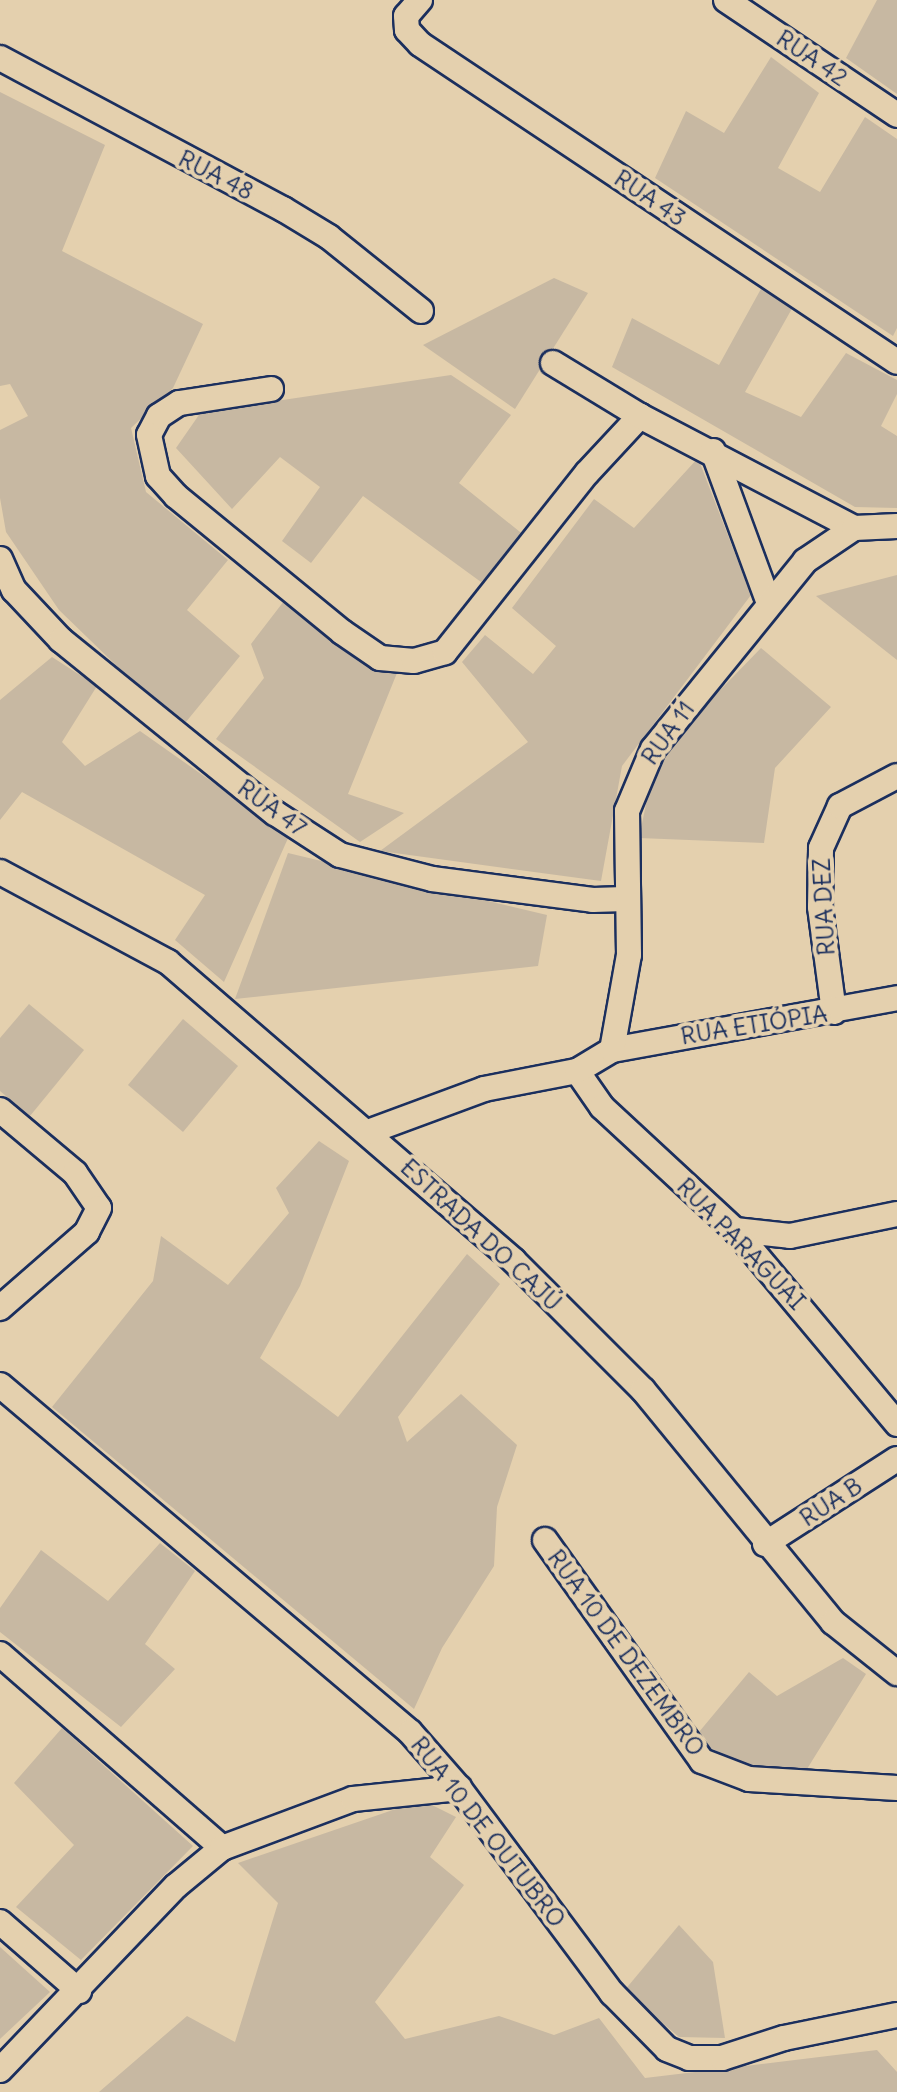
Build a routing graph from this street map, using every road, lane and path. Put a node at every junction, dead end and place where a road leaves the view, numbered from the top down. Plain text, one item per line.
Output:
1 (420, 0) edge
2 (726, 0) edge
3 (0, 58) edge
4 (897, 115) edge
5 (421, 311) dead end
6 (897, 362) edge
7 (553, 363) dead end
8 (271, 389) dead end
9 (640, 416) junction
10 (713, 451) junction
11 (897, 526) edge
12 (854, 528) junction
13 (0, 559) edge
14 (769, 603) junction
15 (897, 776) edge
16 (0, 872) edge
17 (625, 899) junction
18 (897, 998) edge
19 (834, 1012) junction
20 (612, 1050) junction
21 (577, 1071) junction
22 (0, 1110) edge
23 (368, 1132) junction
24 (897, 1214) edge
25 (735, 1230) junction
26 (790, 1236) junction
27 (779, 1280) junction
28 (0, 1308) edge
29 (0, 1385) edge
30 (897, 1424) edge
31 (897, 1459) edge
32 (545, 1540) dead end
33 (765, 1544) junction
34 (0, 1654) edge
35 (897, 1673) edge
36 (459, 1788) junction
37 (897, 1788) edge
38 (222, 1848) junction
39 (0, 1922) edge
40 (79, 1991) junction
41 (897, 2015) edge
42 (0, 2070) edge

1 - 6 street, RUA 43
2 - 4 street, RUA 42
3 - 5 street, RUA 48
7 - 9 street
8 - 9 street
9 - 10 street
10 - 12 street
10 - 14 street
11 - 12 street
12 - 14 street, RUA 11
13 - 17 street, RUA 47
14 - 17 street, RUA 11
15 - 19 street, RUA DEZ
16 - 23 street, ESTRADA DO CAJÚ
17 - 20 street, RUA 11
18 - 19 street, RUA ETIÓPIA
19 - 20 street, RUA ETIÓPIA
20 - 21 street
21 - 23 street
21 - 25 street, RUA PARAGUAI
22 - 28 street
23 - 33 street, ESTRADA DO CAJÚ
24 - 26 street
25 - 26 street
25 - 27 street, RUA PARAGUAI
26 - 27 street
27 - 30 street, RUA PARAGUAI
29 - 36 street, RUA 10 DE OUTUBRO
31 - 33 street, RUA B
32 - 37 street, RUA 10 DE DEZEMBRO
33 - 35 street, ESTRADA DO CAJÚ
34 - 38 street
36 - 38 street
36 - 41 street, RUA 10 DE OUTUBRO
38 - 40 street
39 - 40 street
40 - 42 street

